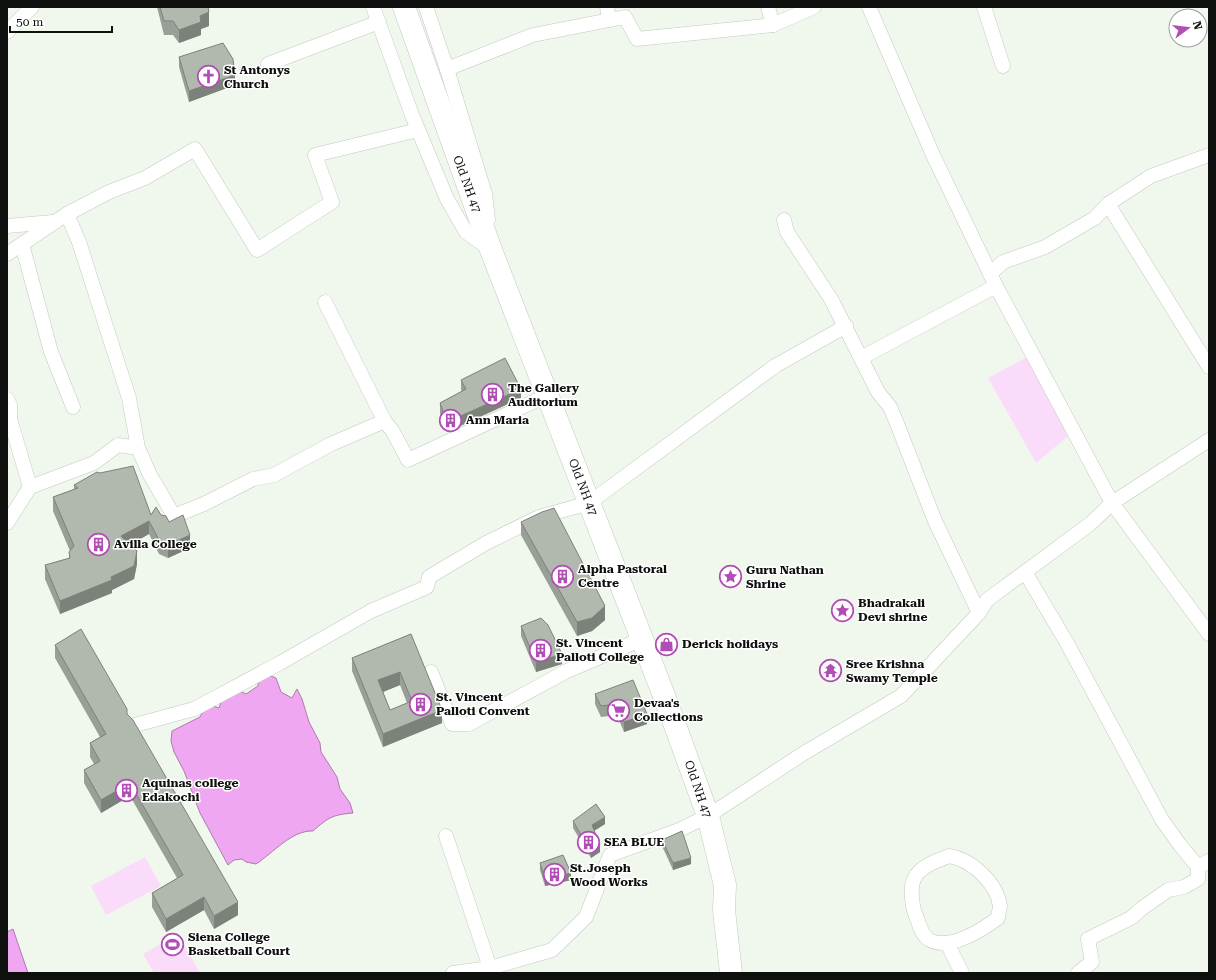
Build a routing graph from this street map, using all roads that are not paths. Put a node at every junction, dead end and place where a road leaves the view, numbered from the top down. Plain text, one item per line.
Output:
1 (32, 7) edge
2 (373, 7) edge
3 (404, 7) edge
4 (426, 7) edge
5 (768, 7) edge
6 (814, 7) edge
7 (869, 7) edge
8 (984, 7) edge
9 (608, 14) edge
10 (379, 22) junction
11 (773, 25) junction
12 (7, 32) edge
13 (268, 64) dead end
14 (1003, 66) dead end
15 (447, 70) junction
16 (418, 130) junction
17 (1209, 155) edge
18 (1108, 204) junction
19 (61, 218) junction
20 (784, 220) dead end
21 (7, 226) edge
22 (22, 244) junction
23 (491, 250) junction
24 (7, 254) edge
25 (993, 280) junction
26 (325, 302) dead end
27 (846, 326) junction
28 (861, 358) junction
29 (1209, 367) edge
30 (548, 396) junction
31 (7, 399) edge
32 (73, 407) dead end
33 (8, 419) edge
34 (385, 422) junction
35 (1209, 440) edge
36 (138, 448) junction
37 (30, 487) junction
38 (589, 503) junction
39 (1112, 503) junction
40 (7, 523) edge
41 (1025, 572) junction
42 (979, 612) junction
43 (1209, 634) edge
44 (642, 639) junction
45 (432, 672) dead end
46 (135, 725) edge
47 (708, 816) junction
48 (446, 836) dead end
49 (1204, 864) edge
50 (946, 943) junction
51 (490, 968) junction
52 (453, 973) edge
53 (731, 973) edge
54 (962, 973) edge
55 (1078, 973) edge

1 - 12 street
2 - 10 street
3 - 23 main road, Old NH 47
4 - 15 street
5 - 11 street
6 - 11 street
7 - 25 street
8 - 14 street
9 - 11 street
9 - 15 street
10 - 13 street
10 - 16 street
15 - 23 street
16 - 19 street
16 - 23 street
17 - 18 street
18 - 25 street
18 - 29 street
19 - 21 street
19 - 22 street
19 - 36 street
20 - 27 street
22 - 24 street
22 - 32 street
23 - 30 main road, Old NH 47
25 - 28 street
25 - 39 street
26 - 34 street
27 - 28 street
27 - 38 street
28 - 42 street
30 - 34 street
30 - 38 main road, Old NH 47
31 - 33 street
33 - 37 street
34 - 36 street
35 - 39 street
36 - 37 street
37 - 40 street
38 - 44 main road, Old NH 47
38 - 46 street
39 - 41 street
39 - 43 street
41 - 42 street
41 - 49 street
42 - 47 street
44 - 45 street
44 - 47 main road, Old NH 47
47 - 51 street
47 - 53 main road, Old NH 47
48 - 51 street
49 - 55 street
50 - 50 street
50 - 54 street
51 - 52 street

